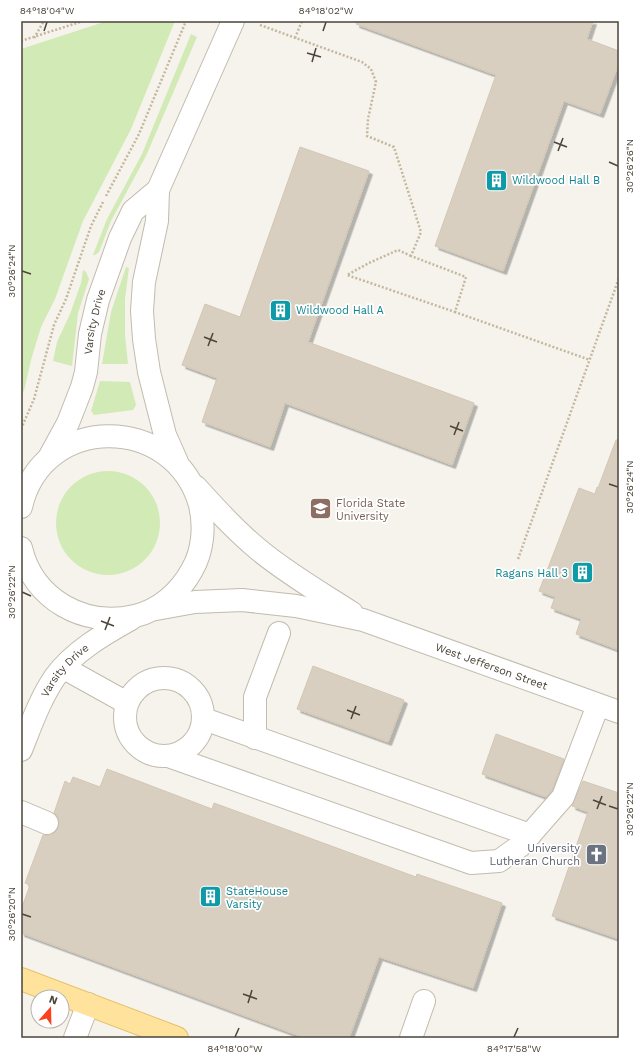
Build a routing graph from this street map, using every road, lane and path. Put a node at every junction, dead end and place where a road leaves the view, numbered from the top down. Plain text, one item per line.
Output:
1 (44, 21) edge
2 (83, 21) edge
3 (233, 21) edge
4 (302, 21) edge
5 (255, 23) dead end
6 (34, 38) junction
7 (296, 38) junction
8 (21, 41) edge
9 (158, 190) junction
10 (411, 256) junction
11 (619, 278) edge
12 (455, 312) junction
13 (590, 360) junction
14 (46, 461) junction
15 (183, 472) junction
16 (21, 507) edge
17 (22, 551) edge
18 (518, 559) dead end
19 (21, 582) edge
20 (145, 613) junction
21 (364, 620) junction
22 (279, 633) dead end
23 (64, 668) junction
24 (127, 703) junction
25 (598, 705) junction
26 (619, 712) edge
27 (204, 719) junction
28 (255, 738) junction
29 (21, 750) edge
30 (168, 756) junction
31 (21, 812) edge
32 (47, 823) dead end
33 (530, 835) junction
34 (21, 979) edge
35 (424, 1001) dead end
36 (88, 1004) junction
37 (75, 1038) edge
38 (178, 1038) edge
39 (411, 1038) edge

1 - 6 path
2 - 6 path
3 - 9 street, Varsity Drive
4 - 7 path
5 - 7 path
6 - 8 path
7 - 10 path
9 - 14 street, Varsity Drive
9 - 15 street, Varsity Drive
10 - 12 path
10 - 12 path
11 - 13 path
12 - 13 path
13 - 18 path
14 - 15 street
14 - 16 street
15 - 20 street, Varsity Drive
15 - 21 street, West Jefferson Street
17 - 19 street
17 - 20 street
20 - 21 street, West Jefferson Street
20 - 23 street, Varsity Drive
21 - 25 street, West Jefferson Street
22 - 28 street
23 - 24 street
23 - 29 street, Varsity Drive
24 - 27 street
24 - 30 street
25 - 26 street, West Jefferson Street
25 - 33 street
27 - 28 street
27 - 30 street
28 - 33 street
30 - 33 street
31 - 32 street
34 - 36 main road
35 - 39 street
36 - 37 street
36 - 38 main road

